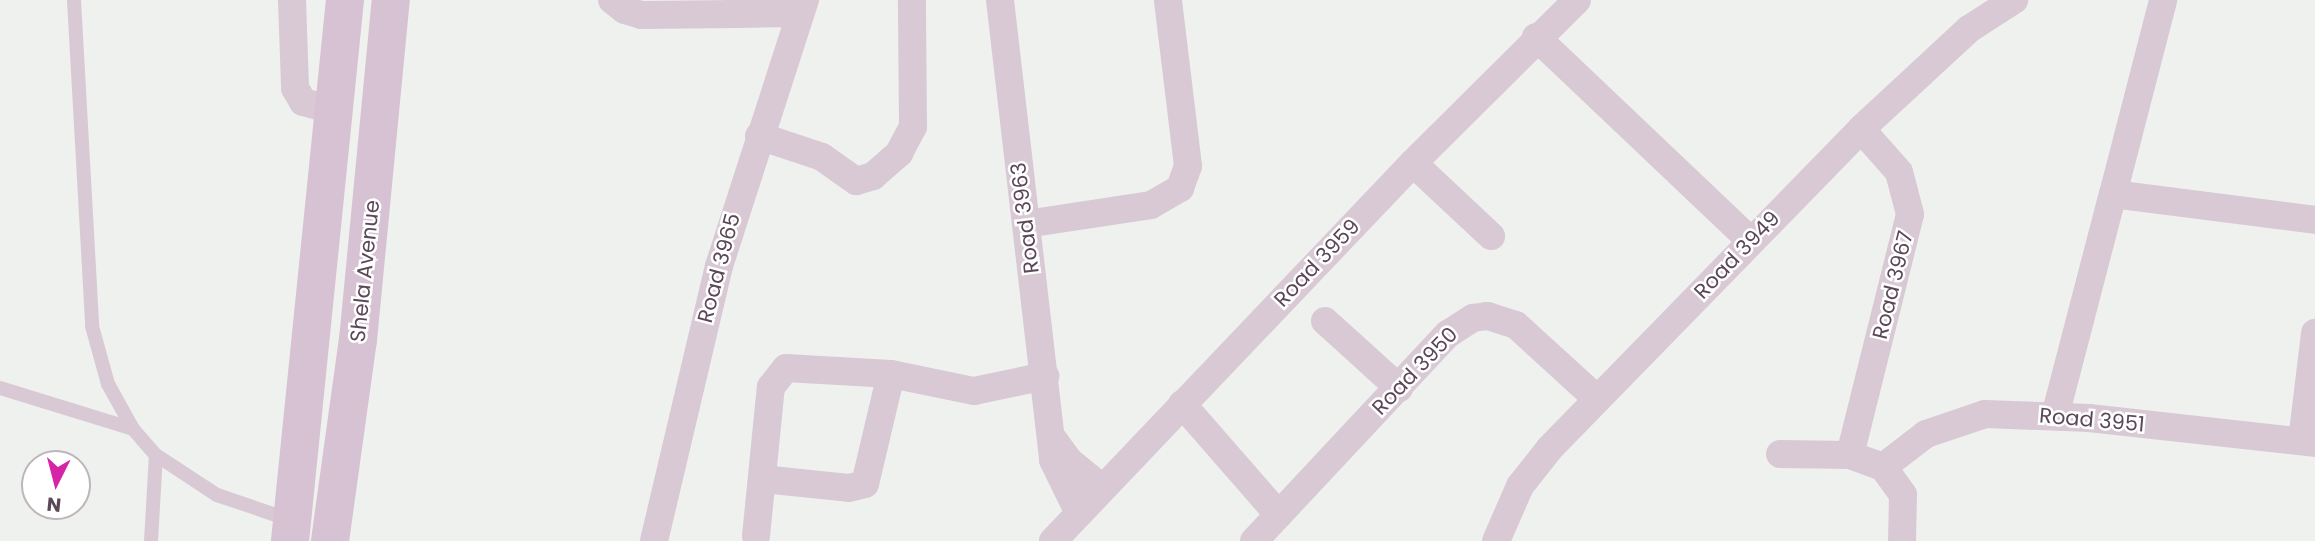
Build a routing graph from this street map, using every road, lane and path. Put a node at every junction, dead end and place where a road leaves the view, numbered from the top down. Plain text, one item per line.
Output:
1 (74, 0) edge
2 (292, 0) edge
3 (345, 0) edge
4 (391, 0) edge
5 (612, 0) edge
6 (912, 0) edge
7 (1000, 0) edge
8 (1168, 0) edge
9 (1577, 0) edge
10 (2014, 0) edge
11 (2163, 0) edge
12 (802, 6) edge
13 (738, 7) edge
14 (1536, 37) junction
15 (337, 111) junction
16 (1861, 129) junction
17 (759, 136) junction
18 (1413, 163) junction
19 (2113, 194) junction
20 (2315, 220) edge
21 (1026, 224) junction
22 (1491, 236) dead end
23 (1750, 240) junction
24 (1325, 321) dead end
25 (2315, 333) edge
26 (891, 374) junction
27 (1045, 376) junction
28 (0, 388) edge
29 (1399, 388) junction
30 (1597, 399) junction
31 (1182, 404) junction
32 (2055, 416) junction
33 (133, 429) junction
34 (1051, 436) junction
35 (2309, 442) edge
36 (1780, 454) dead end
37 (156, 455) junction
38 (1850, 455) junction
39 (1883, 467) junction
40 (762, 478) junction
41 (1101, 487) junction
42 (1279, 515) junction
43 (291, 531) edge
44 (1063, 531) edge
45 (756, 536) dead end
46 (151, 541) edge
47 (330, 541) edge
48 (654, 541) edge
49 (1254, 541) edge
50 (1496, 541) edge
51 (1902, 541) edge

1 - 33 lane
2 - 15 street
3 - 15 main road
4 - 47 main road, Shela Avenue
5 - 13 street
6 - 17 street
7 - 21 street, Road 3963
8 - 21 street
9 - 14 street, Road 3959
10 - 16 street, Road 3949
11 - 19 street
12 - 13 street
12 - 17 street, Road 3965
14 - 18 street, Road 3959
14 - 23 street
15 - 43 main road
16 - 23 street, Road 3949
16 - 38 street, Road 3967
17 - 48 street, Road 3965
18 - 22 street
18 - 31 street, Road 3959
19 - 20 street
19 - 32 street
21 - 27 street, Road 3963
23 - 30 street, Road 3949
24 - 29 street
25 - 35 street
26 - 27 street
26 - 40 street
26 - 40 street
27 - 34 street, Road 3963
28 - 33 lane
29 - 30 street, Road 3950
29 - 42 street, Road 3950
30 - 50 street, Road 3949
31 - 41 street, Road 3959
31 - 42 street
32 - 35 street, Road 3951
32 - 39 street, Road 3951
33 - 37 lane
34 - 41 street
34 - 44 street, Road 3963
36 - 38 street
37 - 43 lane
37 - 46 lane
38 - 39 street
39 - 51 street
40 - 45 street
41 - 44 street, Road 3959
42 - 49 street, Road 3950

